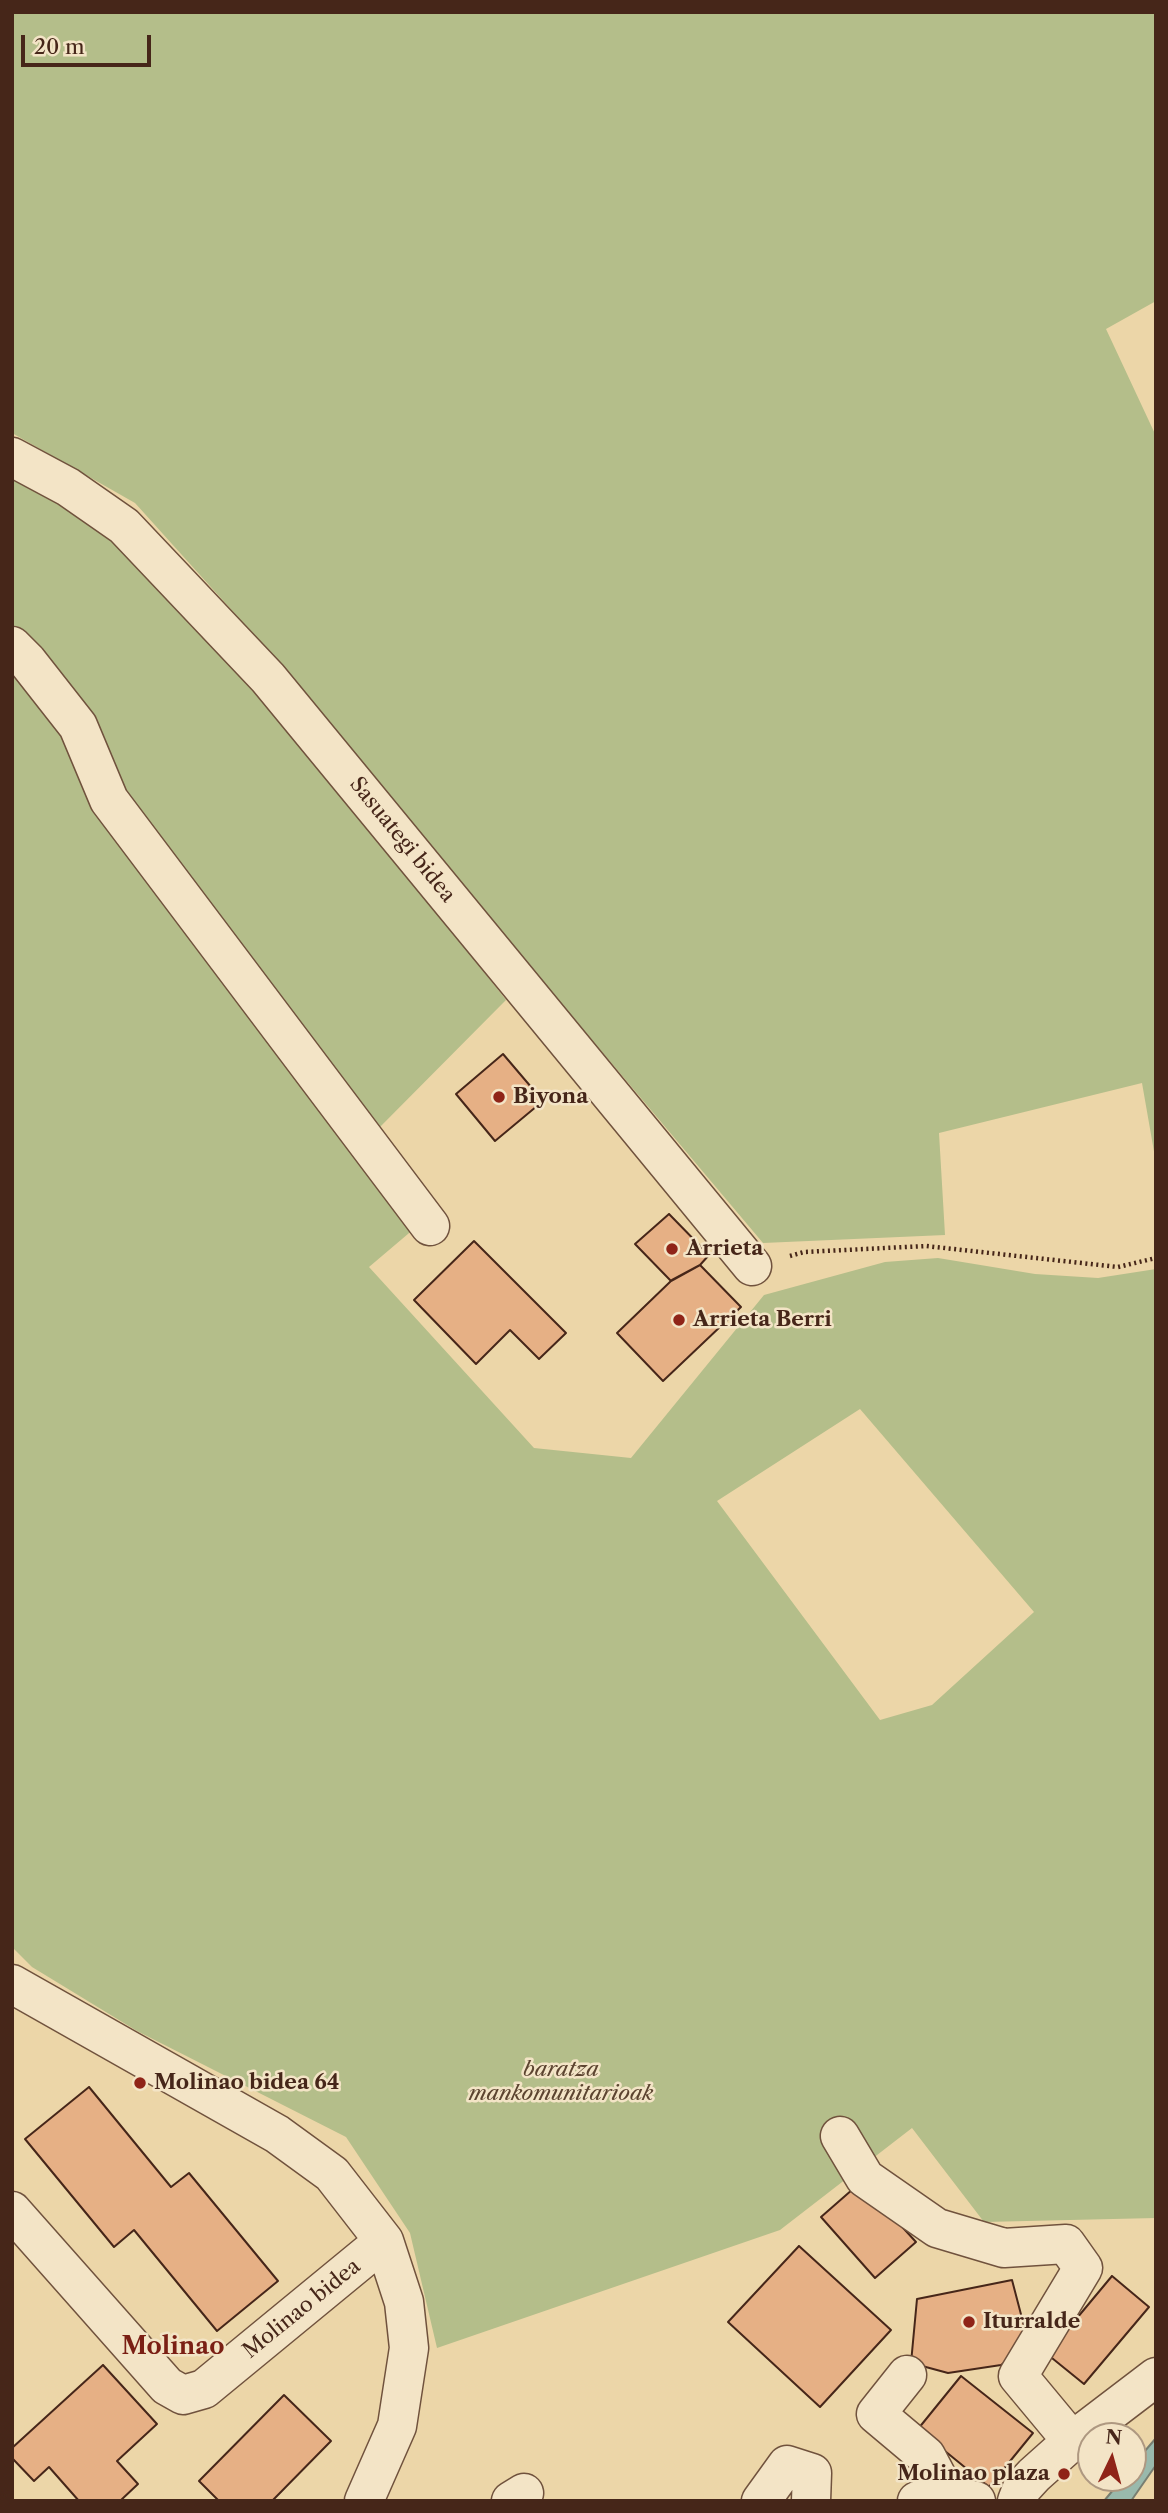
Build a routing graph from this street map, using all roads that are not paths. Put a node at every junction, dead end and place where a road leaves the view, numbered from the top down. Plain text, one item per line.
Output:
1 (12, 457) edge
2 (12, 646) edge
3 (430, 1226) dead end
4 (752, 1266) road end
5 (12, 1984) edge
6 (840, 2136) dead end
7 (12, 2211) edge
8 (384, 2241) junction
9 (907, 2375) dead end
10 (1156, 2377) edge
11 (1072, 2441) junction
12 (947, 2498) edge
13 (363, 2501) edge
14 (761, 2501) edge
15 (811, 2501) edge
16 (1017, 2501) edge

1 - 4 street, Sasuategi bidea
2 - 3 street
5 - 8 street, Molinao bidea
6 - 11 street
7 - 8 street, Molinao bidea
8 - 13 street, Molinao bidea
9 - 12 street
10 - 11 street
11 - 16 street
14 - 15 street

